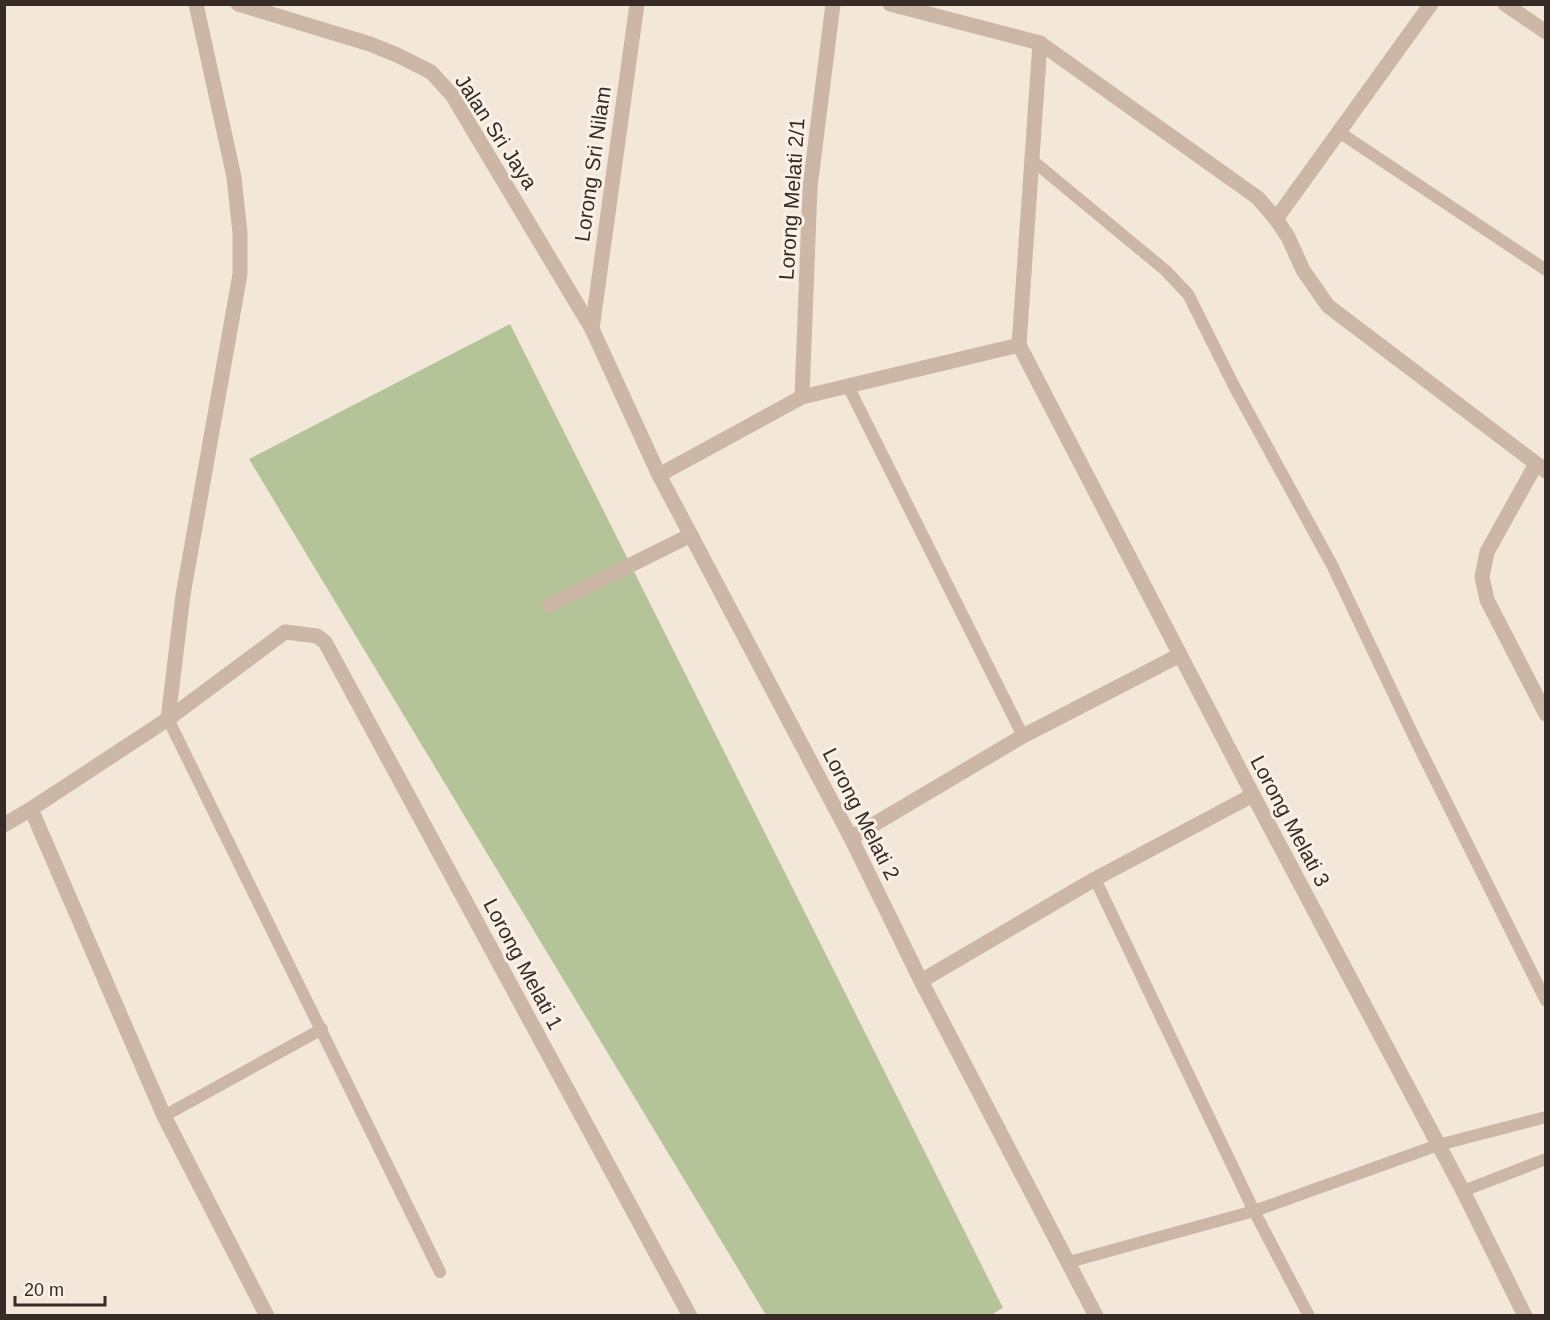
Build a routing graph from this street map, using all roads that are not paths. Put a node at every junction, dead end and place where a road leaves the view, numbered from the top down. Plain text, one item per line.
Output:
1 (196, 4) edge
2 (238, 4) edge
3 (637, 4) edge
4 (833, 4) edge
5 (890, 4) edge
6 (1431, 4) edge
7 (1505, 4) edge
8 (1545, 32) edge
9 (1040, 43) junction
10 (1339, 132) junction
11 (1032, 160) junction
12 (1276, 219) junction
13 (1545, 270) edge
14 (592, 329) junction
15 (1019, 345) junction
16 (848, 386) junction
17 (802, 397) junction
18 (1541, 467) edge
19 (659, 475) junction
20 (691, 535) junction
21 (550, 605) dead end
22 (1180, 655) junction
23 (1545, 714) edge
24 (168, 719) junction
25 (1023, 736) junction
26 (1253, 795) junction
27 (31, 808) junction
28 (4, 825) edge
29 (851, 838) junction
30 (1095, 879) junction
31 (921, 981) junction
32 (1545, 1001) edge
33 (322, 1029) junction
34 (164, 1116) junction
35 (1545, 1117) edge
36 (1438, 1145) junction
37 (1545, 1159) edge
38 (1463, 1191) junction
39 (1254, 1211) junction
40 (1069, 1262) junction
41 (440, 1272) dead end
42 (1095, 1315) edge
43 (267, 1316) edge
44 (690, 1316) edge
45 (1309, 1316) edge
46 (1525, 1316) edge

1 - 24 street
2 - 14 street, Jalan Sri Jaya
3 - 14 street, Lorong Sri Nilam
4 - 17 street, Lorong Melati 2/1
5 - 9 street
6 - 10 street
7 - 8 street
9 - 11 street
9 - 12 street
10 - 12 street
10 - 13 lane
11 - 15 street
11 - 32 lane
12 - 18 street
14 - 19 street, Lorong Melati 2
15 - 16 street
15 - 22 street, Lorong Melati 3
16 - 17 street
16 - 25 lane
17 - 19 street
18 - 23 street
19 - 20 street, Lorong Melati 2
20 - 21 street
20 - 29 street, Lorong Melati 2
22 - 25 street
22 - 26 street, Lorong Melati 3
24 - 27 street
24 - 33 lane
24 - 44 street, Lorong Melati 1
25 - 29 street
26 - 30 street
26 - 36 street, Lorong Melati 3
27 - 28 street
27 - 34 street
29 - 31 street, Lorong Melati 2
30 - 31 street
30 - 39 lane
31 - 40 street, Lorong Melati 2
33 - 34 lane
33 - 41 lane
34 - 43 street
35 - 36 lane
36 - 38 street, Lorong Melati 3
36 - 39 lane
37 - 38 lane
38 - 46 street, Lorong Melati 3
39 - 40 lane
39 - 45 lane
40 - 42 street, Lorong Melati 2

